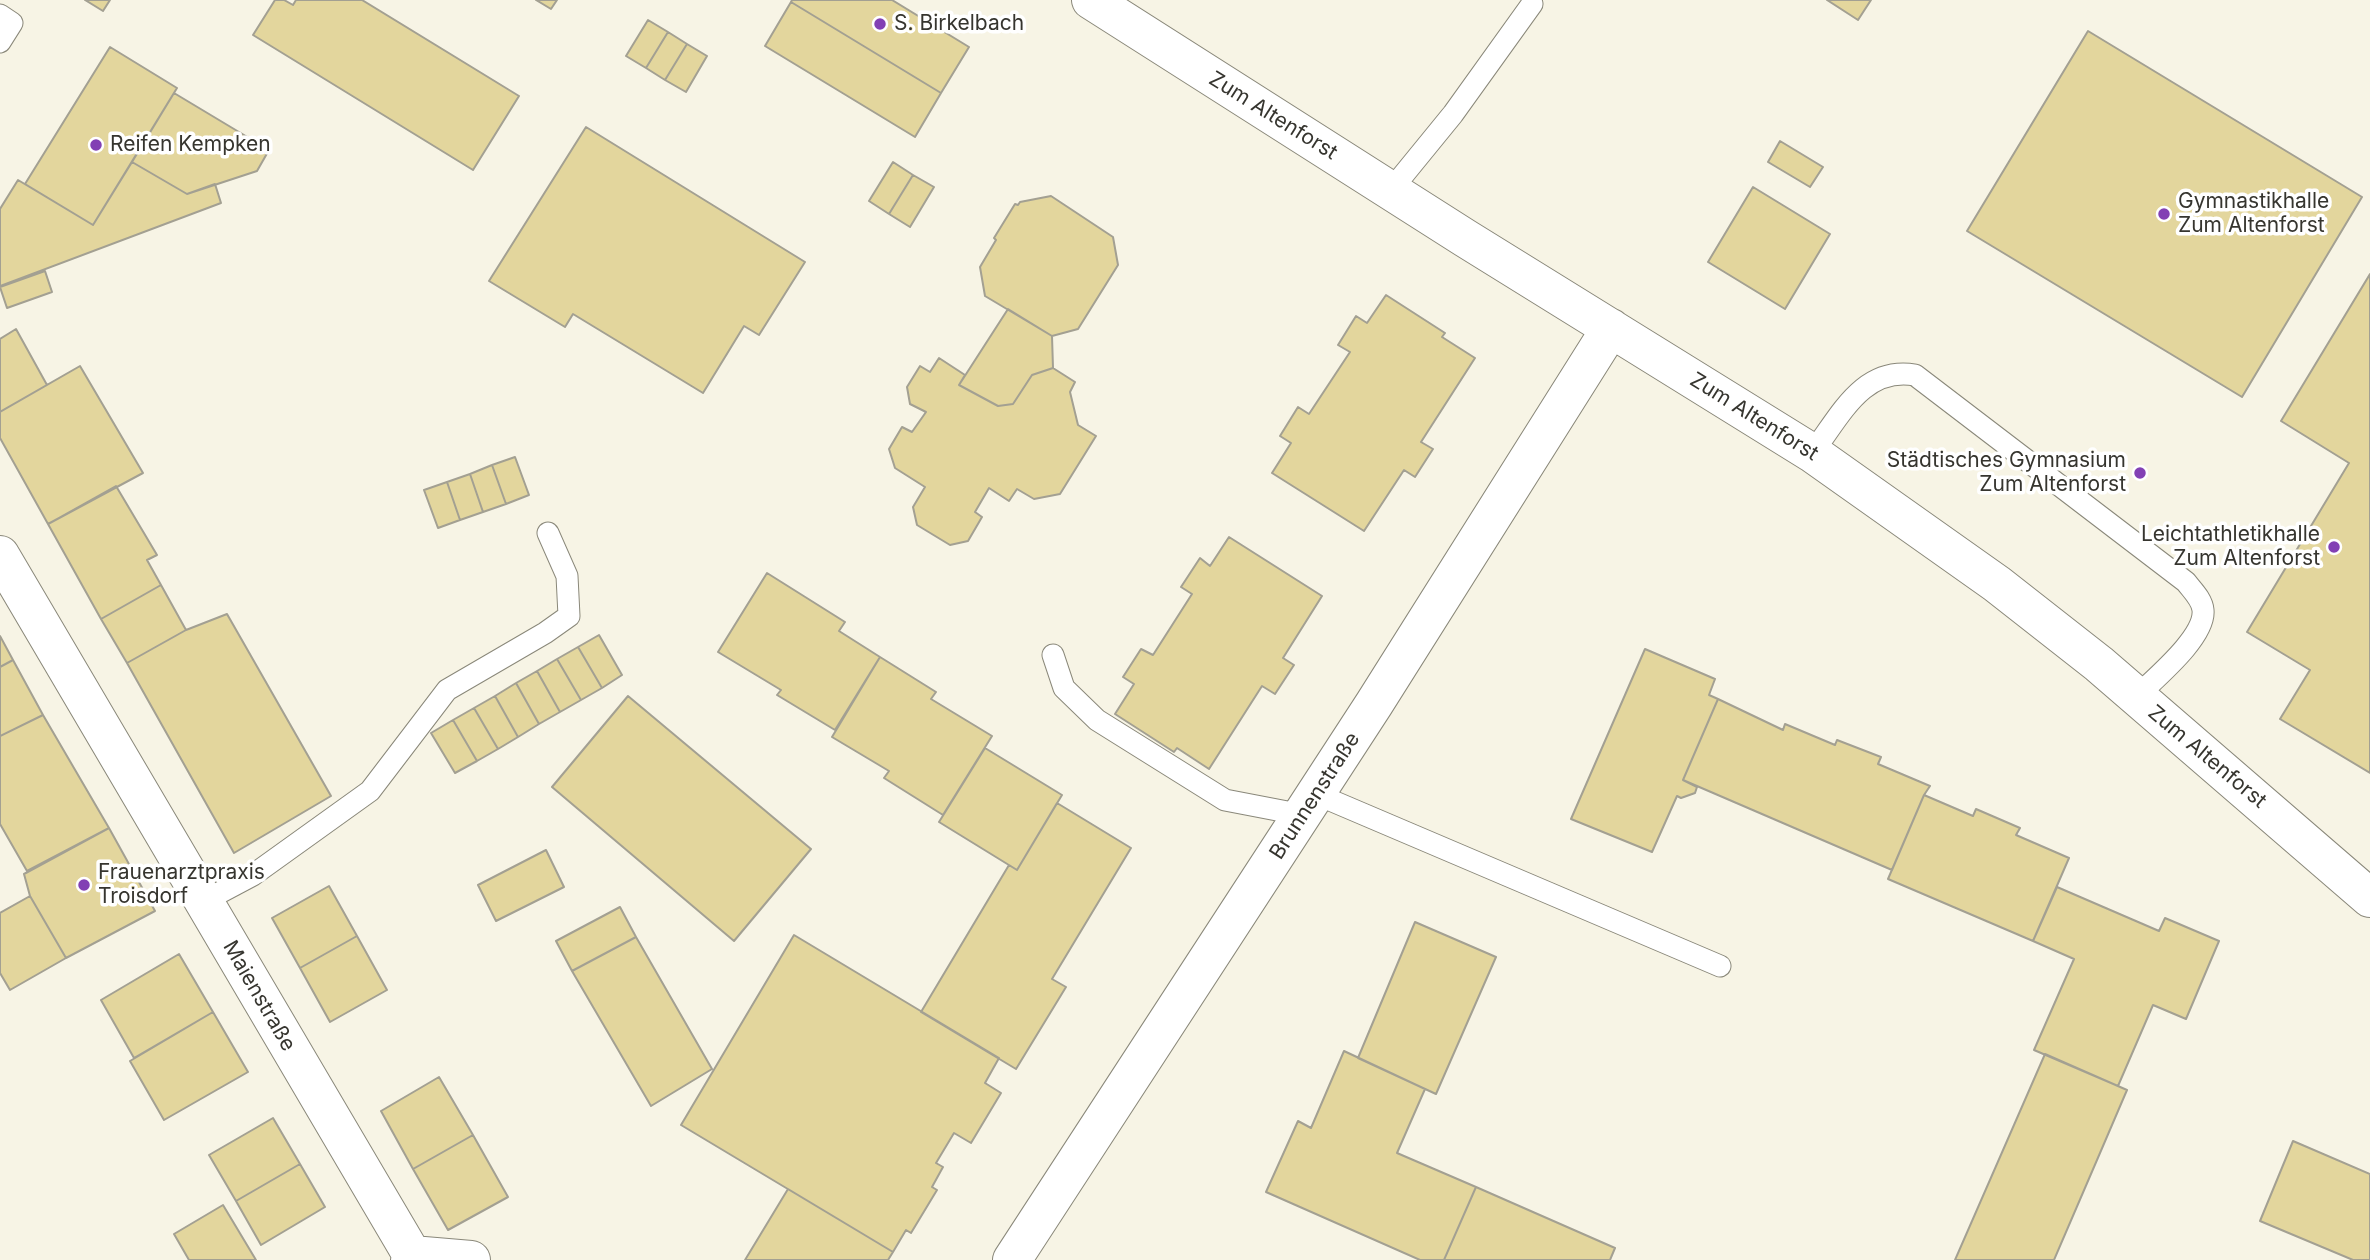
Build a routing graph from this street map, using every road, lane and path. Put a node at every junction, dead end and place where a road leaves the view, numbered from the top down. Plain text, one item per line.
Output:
1 (1091, 0) edge
2 (1532, 4) dead end
3 (0, 15) edge
4 (0, 42) edge
5 (1391, 190) junction
6 (1611, 328) junction
7 (1812, 453) junction
8 (548, 533) dead end
9 (0, 555) edge
10 (1053, 655) dead end
11 (2136, 697) junction
12 (1310, 805) junction
13 (2370, 898) edge
14 (204, 901) junction
15 (1720, 966) dead end
16 (411, 1257) edge
17 (471, 1260) edge
18 (1012, 1260) edge

1 - 5 street, Zum Altenforst
2 - 5 lane
3 - 4 lane
5 - 6 street, Zum Altenforst
6 - 7 street, Zum Altenforst
6 - 12 street, Brunnenstraße
7 - 11 street, Zum Altenforst
7 - 11 lane
8 - 14 lane
9 - 14 street, Maienstraße
10 - 12 lane
11 - 13 street, Zum Altenforst
12 - 15 lane
12 - 18 street, Brunnenstraße
14 - 16 street, Maienstraße
16 - 17 street, Maienstraße

